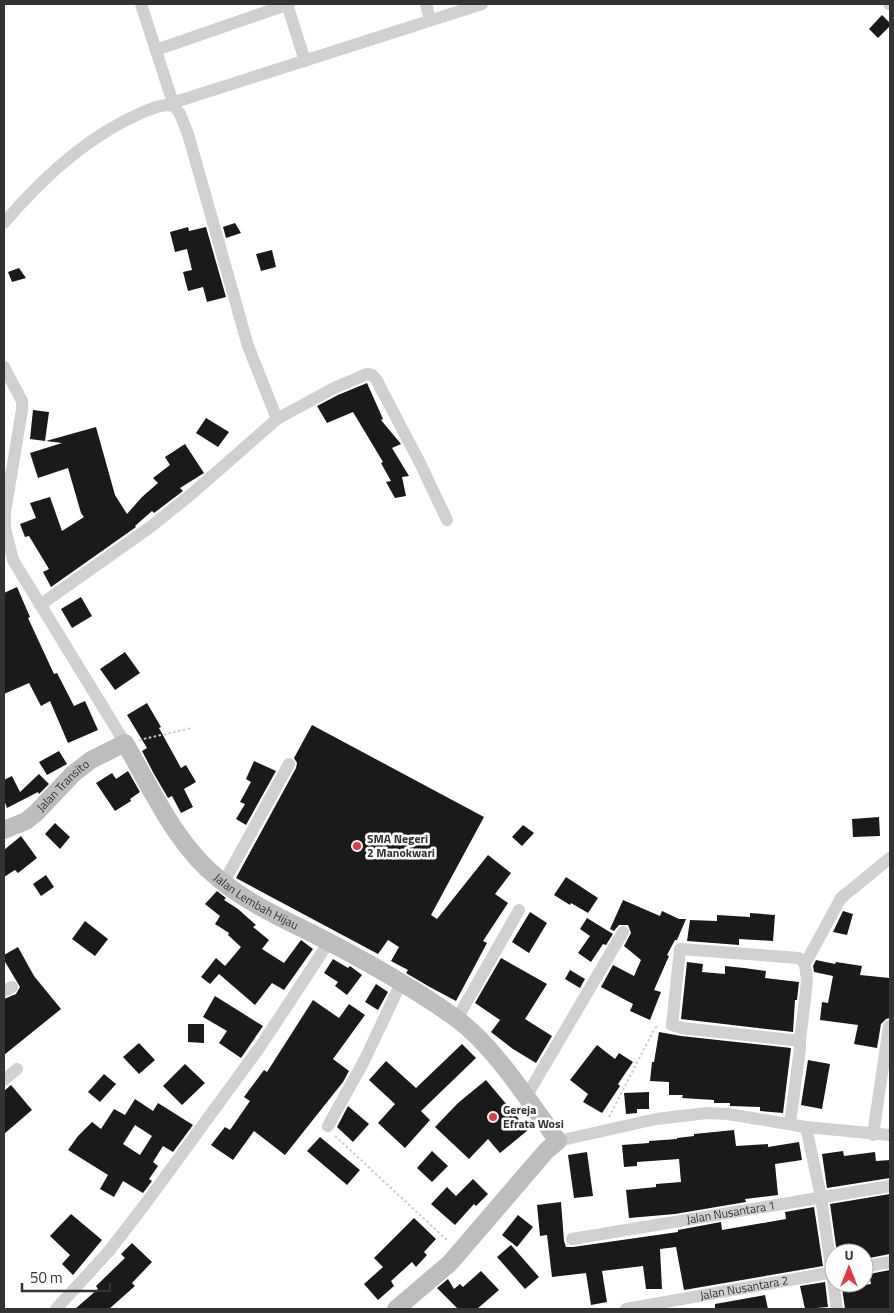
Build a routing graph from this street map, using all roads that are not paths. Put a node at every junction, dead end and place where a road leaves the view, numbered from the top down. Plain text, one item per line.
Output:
1 (141, 4) edge
2 (288, 4) edge
3 (426, 4) edge
4 (482, 4) edge
5 (430, 20) junction
6 (156, 50) junction
7 (305, 61) junction
8 (171, 104) junction
9 (4, 223) edge
10 (4, 367) edge
11 (277, 419) junction
12 (447, 520) dead end
13 (40, 605) junction
14 (125, 743) junction
15 (288, 764) dead end
16 (4, 830) edge
17 (890, 858) edge
18 (221, 881) junction
19 (519, 910) dead end
20 (623, 932) dead end
21 (329, 942) junction
22 (805, 964) junction
23 (400, 983) junction
24 (457, 1019) junction
25 (889, 1026) dead end
26 (800, 1041) junction
27 (17, 1069) dead end
28 (4, 1080) edge
29 (526, 1098) junction
30 (790, 1124) junction
31 (328, 1126) road end
32 (806, 1127) junction
33 (873, 1134) junction
34 (890, 1135) edge
35 (558, 1141) junction
36 (890, 1186) edge
37 (821, 1197) junction
38 (572, 1239) dead end
39 (828, 1243) edge
40 (890, 1262) edge
41 (874, 1265) edge
42 (824, 1274) edge
43 (835, 1293) edge
44 (56, 1309) edge
45 (396, 1309) edge
46 (626, 1309) edge
47 (837, 1309) edge

1 - 6 street
2 - 6 street
2 - 7 street
3 - 5 street
4 - 5 street
5 - 7 street
6 - 8 street
7 - 8 street
8 - 9 street
8 - 11 street
10 - 13 street, Jalan Lembah Hijau
11 - 12 street
11 - 13 street
13 - 14 street, Jalan Lembah Hijau
14 - 16 street, Jalan Transito
14 - 18 street, Jalan Lembah Hijau
15 - 18 street
17 - 22 street
18 - 21 street, Jalan Lembah Hijau
19 - 24 street
20 - 29 street
21 - 23 street, Jalan Lembah Hijau
21 - 44 street
22 - 26 street
22 - 26 street
23 - 24 street, Jalan Lembah Hijau
23 - 31 street
24 - 29 street, Jalan Lembah Hijau
25 - 33 street
26 - 30 street
27 - 28 street
29 - 35 street, Jalan Lembah Hijau
30 - 32 street
30 - 35 street
32 - 33 street
32 - 37 street
33 - 34 street
35 - 45 street
36 - 37 street, Jalan Nusantara 1
37 - 38 street, Jalan Nusantara 1
37 - 39 street
40 - 41 street
42 - 46 street, Jalan Nusantara 2
43 - 47 street

